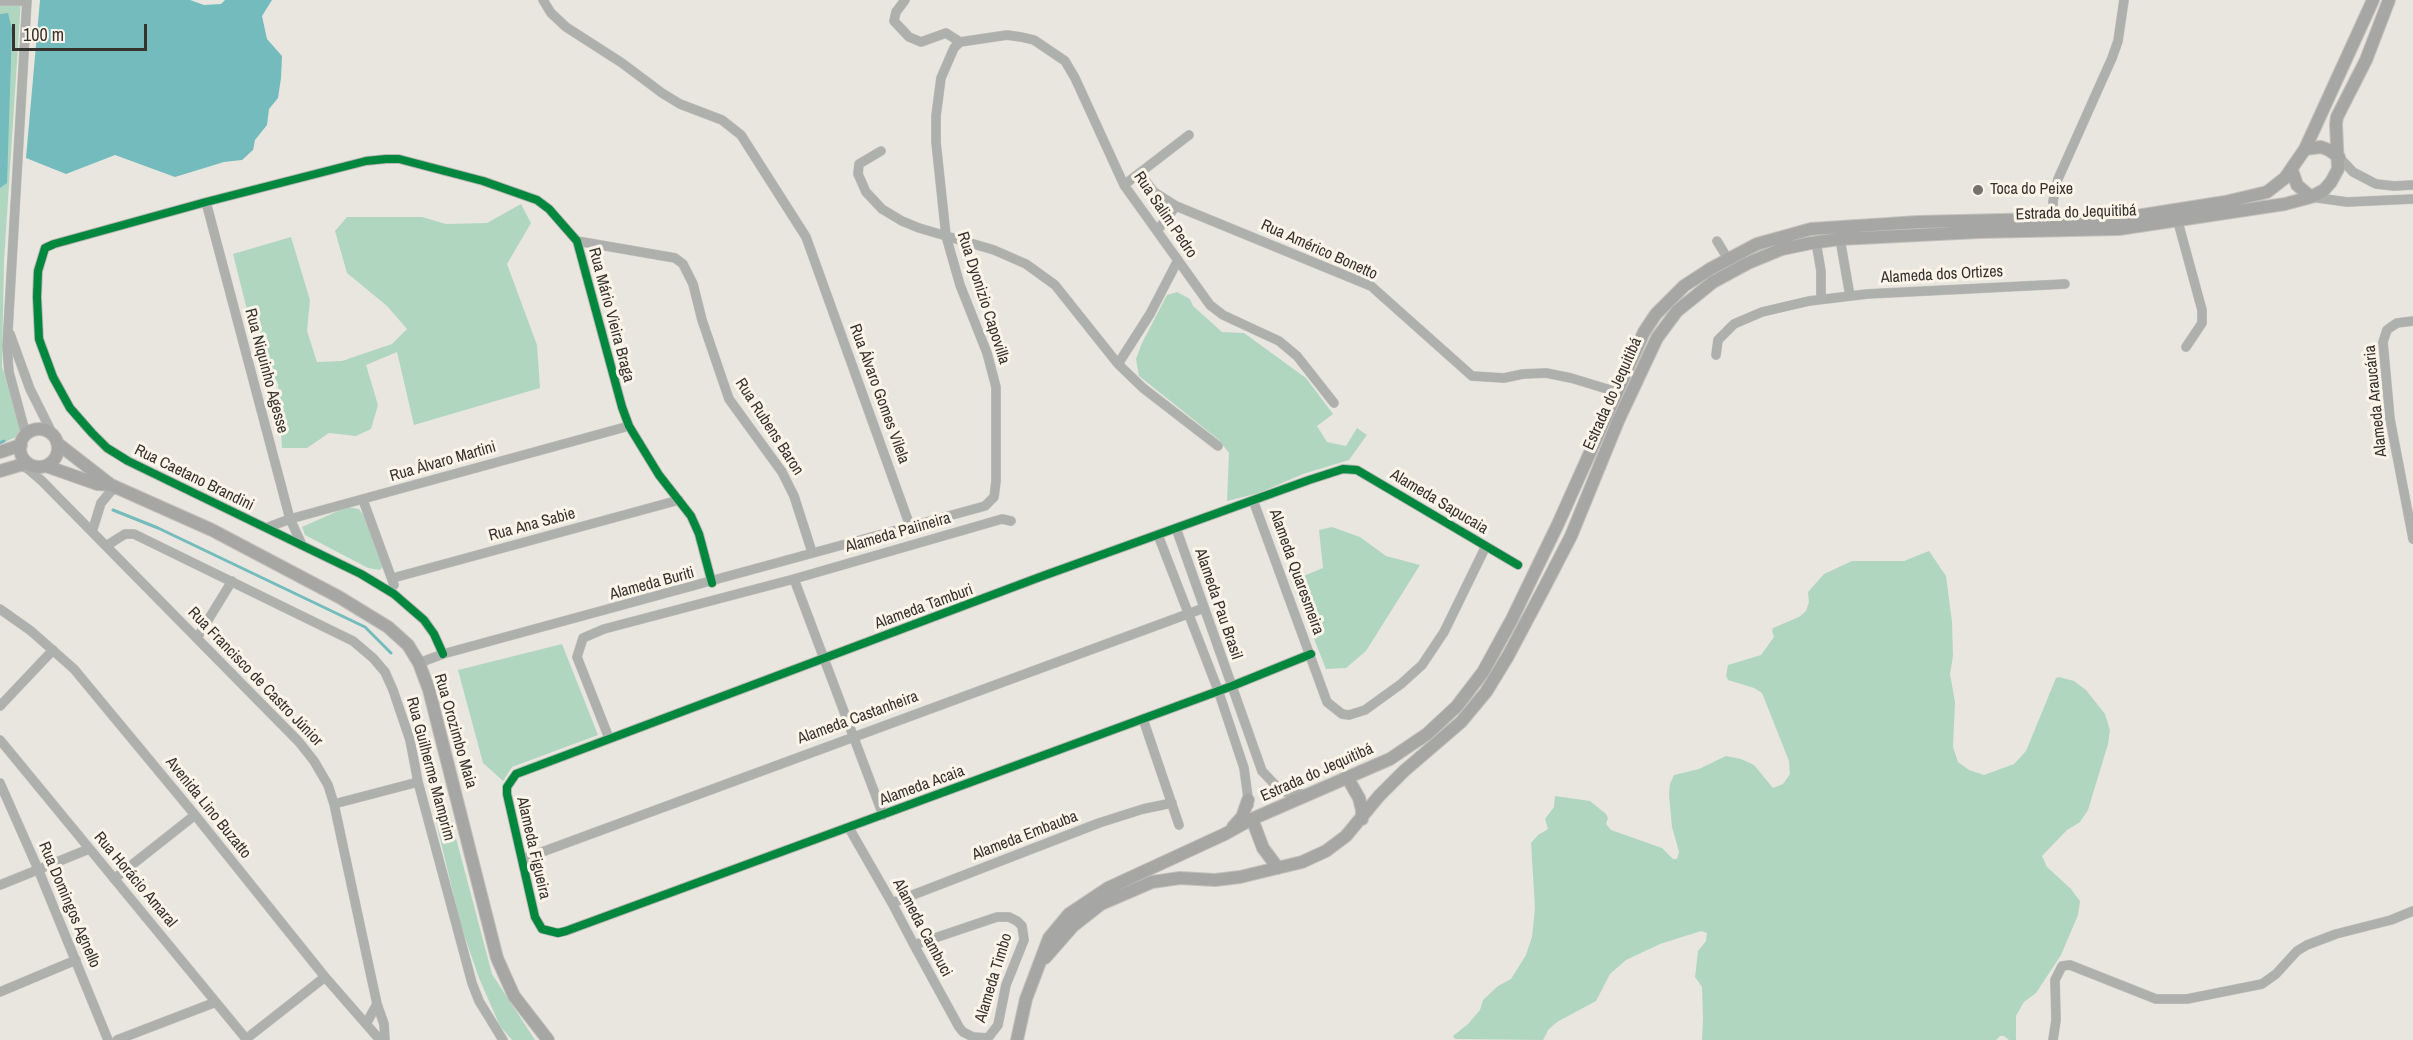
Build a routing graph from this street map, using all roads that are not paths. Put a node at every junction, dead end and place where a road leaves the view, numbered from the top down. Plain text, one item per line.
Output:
1 (27, 0) edge
2 (543, 0) edge
3 (905, 0) edge
4 (2124, 0) edge
5 (2373, 0) edge
6 (2389, 0) edge
7 (0, 1) edge
8 (960, 42) junction
9 (1189, 135) dead end
10 (2305, 149) junction
11 (881, 151) dead end
12 (2339, 157) junction
13 (2292, 170) junction
14 (1140, 174) junction
15 (1124, 185) junction
16 (2408, 185) edge
17 (2311, 197) junction
18 (2409, 199) edge
19 (206, 202) junction
20 (1176, 206) junction
21 (2053, 220) junction
22 (2178, 222) junction
23 (1157, 231) junction
24 (946, 236) junction
25 (1840, 239) junction
26 (577, 241) junction
27 (1717, 241) dead end
28 (1816, 242) junction
29 (43, 251) joint
30 (1178, 260) junction
31 (1728, 260) junction
32 (2065, 284) dead end
33 (1850, 296) junction
34 (1821, 299) junction
35 (2413, 321) edge
36 (9, 332) junction
37 (2186, 347) dead end
38 (1716, 355) dead end
39 (1118, 364) junction
40 (1617, 392) junction
41 (1334, 403) dead end
42 (629, 426) junction
43 (55, 439) junction
44 (23, 440) junction
45 (1218, 446) dead end
46 (0, 452) edge
47 (22, 464) junction
48 (46, 466) junction
49 (1343, 469) joint
50 (0, 471) edge
51 (114, 487) junction
52 (994, 497) joint
53 (363, 500) junction
54 (679, 500) junction
55 (1253, 500) junction
56 (290, 519) junction
57 (1011, 520) dead end
58 (910, 526) junction
59 (266, 528) junction
60 (1176, 528) junction
61 (92, 532) junction
62 (1158, 535) junction
63 (2413, 539) edge
64 (302, 545) junction
65 (106, 546) junction
66 (1486, 546) junction
67 (812, 552) junction
68 (1518, 565) dead end
69 (393, 579) junction
70 (794, 579) junction
71 (232, 581) junction
72 (712, 583) junction
73 (394, 594) junction
74 (1204, 608) junction
75 (0, 609) edge
76 (1189, 613) junction
77 (197, 638) junction
78 (53, 650) junction
79 (443, 654) junction
80 (1311, 654) junction
81 (824, 658) junction
82 (419, 663) junction
83 (1232, 686) junction
84 (1218, 690) junction
85 (0, 706) edge
86 (1143, 719) junction
87 (852, 736) junction
88 (609, 738) junction
89 (0, 740) edge
90 (1262, 771) junction
91 (516, 774) joint
92 (1246, 776) junction
93 (1347, 777) junction
94 (418, 782) junction
95 (0, 783) edge
96 (1310, 794) junction
97 (1248, 800) junction
98 (1172, 803) junction
99 (334, 804) junction
100 (195, 814) junction
101 (883, 815) junction
102 (1252, 819) junction
103 (1362, 819) junction
104 (1179, 825) dead end
105 (849, 828) junction
106 (1225, 834) junction
107 (89, 849) junction
108 (523, 859) junction
109 (1278, 868) junction
110 (38, 869) junction
111 (114, 879) junction
112 (0, 885) edge
113 (892, 903) junction
114 (2413, 911) edge
115 (542, 929) joint
116 (914, 945) junction
117 (76, 960) junction
118 (1040, 964) junction
119 (325, 977) junction
120 (0, 992) edge
121 (216, 1002) junction
122 (377, 1004) junction
123 (366, 1024) junction
124 (973, 1037) joint
125 (246, 1039) edge
126 (108, 1040) edge
127 (117, 1040) edge
128 (382, 1040) edge
129 (503, 1040) edge
130 (548, 1040) edge
131 (1017, 1040) edge
132 (2053, 1040) edge

1 - 7 street
1 - 36 street
2 - 58 street, Rua Álvaro Gomes Vilela
3 - 8 street, Rua Salim Pedro
4 - 21 street
5 - 10 main road, Estrada do Jequitibá
6 - 12 main road, Estrada do Jequitibá
8 - 15 street, Rua Salim Pedro
8 - 24 street, Rua Dyonizio Capovilla
9 - 14 street
10 - 12 main road
10 - 13 main road, Estrada do Jequitibá
11 - 24 street
12 - 16 street
12 - 17 main road, Estrada do Jequitibá
13 - 17 main road
13 - 21 main road, Estrada do Jequitibá
14 - 15 street
14 - 20 street, Rua Américo Bonetto
15 - 23 street, Rua Salim Pedro
16 - 18 street
17 - 18 street
17 - 22 main road, Estrada do Jequitibá
19 - 26 street, Rua Mário Vieira Braga
19 - 29 street, Rua Mário Vieira Braga
19 - 56 street, Rua Niquinho Agesse
20 - 23 street
20 - 40 street, Rua Américo Bonetto
21 - 31 main road, Estrada do Jequitibá
22 - 25 main road, Estrada do Jequitibá
22 - 37 street
23 - 30 street, Rua Salim Pedro
24 - 39 street
24 - 52 street, Rua Dyonizio Capovilla
25 - 28 main road, Estrada do Jequitibá
25 - 33 street
26 - 42 street, Rua Mário Vieira Braga
26 - 67 street, Rua Rubens Baron
27 - 31 street
28 - 34 street
28 - 103 main road, Estrada do Jequitibá
29 - 59 street, Rua Caetano Brandini
30 - 39 street
30 - 41 street, Rua Salim Pedro
31 - 40 main road, Estrada do Jequitibá
32 - 33 street, Alameda dos Ortizes
33 - 34 street, Alameda dos Ortizes
34 - 38 street, Alameda dos Ortizes
35 - 63 street, Alameda Araucária
36 - 43 street
36 - 44 street
39 - 45 street
40 - 93 main road, Estrada do Jequitibá
42 - 53 street, Rua Álvaro Martini
42 - 54 street, Rua Mário Vieira Braga
43 - 44 main road
43 - 48 main road
43 - 51 main road, Rua Orozimbo Maia
44 - 46 main road
44 - 47 main road
47 - 48 main road
47 - 50 main road
47 - 61 street, Rua Francisco de Castro Júnior
48 - 51 main road, Rua Orozimbo Maia
49 - 55 street, Alameda Tamburi
49 - 66 street, Alameda Sapucaia
51 - 61 street
51 - 82 main road, Rua Orozimbo Maia
52 - 58 street, Alameda Buriti
53 - 56 street, Rua Álvaro Martini
53 - 69 street
54 - 69 street, Rua Ana Sabie
54 - 72 street, Rua Mário Vieira Braga
55 - 60 street, Alameda Tamburi
55 - 80 street, Alameda Quaresmeira
56 - 59 street, Rua Álvaro Martini
56 - 64 street, Rua Niquinho Agesse
57 - 70 street, Alameda Paiineira
58 - 67 street, Alameda Buriti
59 - 64 street, Rua Caetano Brandini
60 - 62 street, Alameda Tamburi
60 - 74 street, Alameda Pau Brasil
61 - 65 street, Rua Francisco de Castro Júnior
62 - 76 street, Alameda Pau Brasil
62 - 81 street, Alameda Tamburi
64 - 73 street, Rua Caetano Brandini
65 - 71 street, Rua Guilherme Mamprim
65 - 77 street, Rua Francisco de Castro Júnior
66 - 68 street, Alameda Sapucaia
66 - 80 street
67 - 72 street, Alameda Buriti
69 - 73 street
70 - 81 street
70 - 88 street, Alameda Paiineira
71 - 77 street
71 - 94 street, Rua Guilherme Mamprim
72 - 79 street, Alameda Buriti
73 - 79 street, Rua Caetano Brandini
74 - 76 street, Alameda Castanheira
74 - 83 street, Alameda Pau Brasil
75 - 78 street, Avenida Lino Buzatto
76 - 84 street, Alameda Pau Brasil
76 - 87 street, Alameda Castanheira
77 - 99 street, Rua Francisco de Castro Júnior
78 - 85 street
78 - 100 street, Avenida Lino Buzatto
79 - 82 street, Alameda Buriti
80 - 83 street, Alameda Acaia
81 - 87 street
81 - 88 street, Alameda Tamburi
82 - 130 main road, Rua Orozimbo Maia
83 - 84 street, Alameda Acaia
83 - 90 street, Alameda Pau Brasil
84 - 86 street, Alameda Acaia
84 - 92 street, Alameda Pau Brasil
86 - 98 street
86 - 101 street, Alameda Acaia
87 - 101 street
87 - 108 street, Alameda Castanheira
88 - 91 street, Alameda Tamburi
89 - 107 street, Rua Horácio Amaral
90 - 92 street
90 - 96 street, Alameda Pau Brasil
91 - 108 street, Alameda Figueira
92 - 97 street, Alameda Pau Brasil
93 - 96 main road, Estrada do Jequitibá
93 - 103 main road
94 - 99 street
94 - 129 street, Rua Guilherme Mamprim
95 - 110 street, Rua Domingos Agnello
96 - 102 main road, Estrada do Jequitibá
97 - 102 street, Alameda Pau Brasil
97 - 106 main road
98 - 104 street
98 - 113 street, Alameda Embauba
99 - 122 street, Rua Francisco de Castro Júnior
100 - 111 street
100 - 119 street, Avenida Lino Buzatto
101 - 105 street, Alameda Acaia
102 - 106 main road, Estrada do Jequitibá
102 - 109 main road
103 - 109 main road, Estrada do Jequitibá
105 - 113 street, Alameda Cambuci
105 - 115 street, Alameda Acaia
106 - 118 main road, Estrada do Jequitibá
107 - 110 street
107 - 111 street, Rua Horácio Amaral
108 - 115 street, Alameda Figueira
109 - 118 main road, Estrada do Jequitibá
110 - 112 street
110 - 117 street, Rua Domingos Agnello
111 - 121 street, Rua Horácio Amaral
113 - 116 street, Alameda Cambuci
114 - 132 street
116 - 124 street, Alameda Cambuci
116 - 124 street, Alameda Timbo
117 - 120 street
117 - 126 street, Rua Domingos Agnello
118 - 131 main road, Estrada do Jequitibá
119 - 123 street, Avenida Lino Buzatto
119 - 125 street
121 - 125 street, Rua Horácio Amaral
121 - 127 street
122 - 123 street
122 - 128 street, Rua Francisco de Castro Júnior
123 - 128 street, Avenida Lino Buzatto

